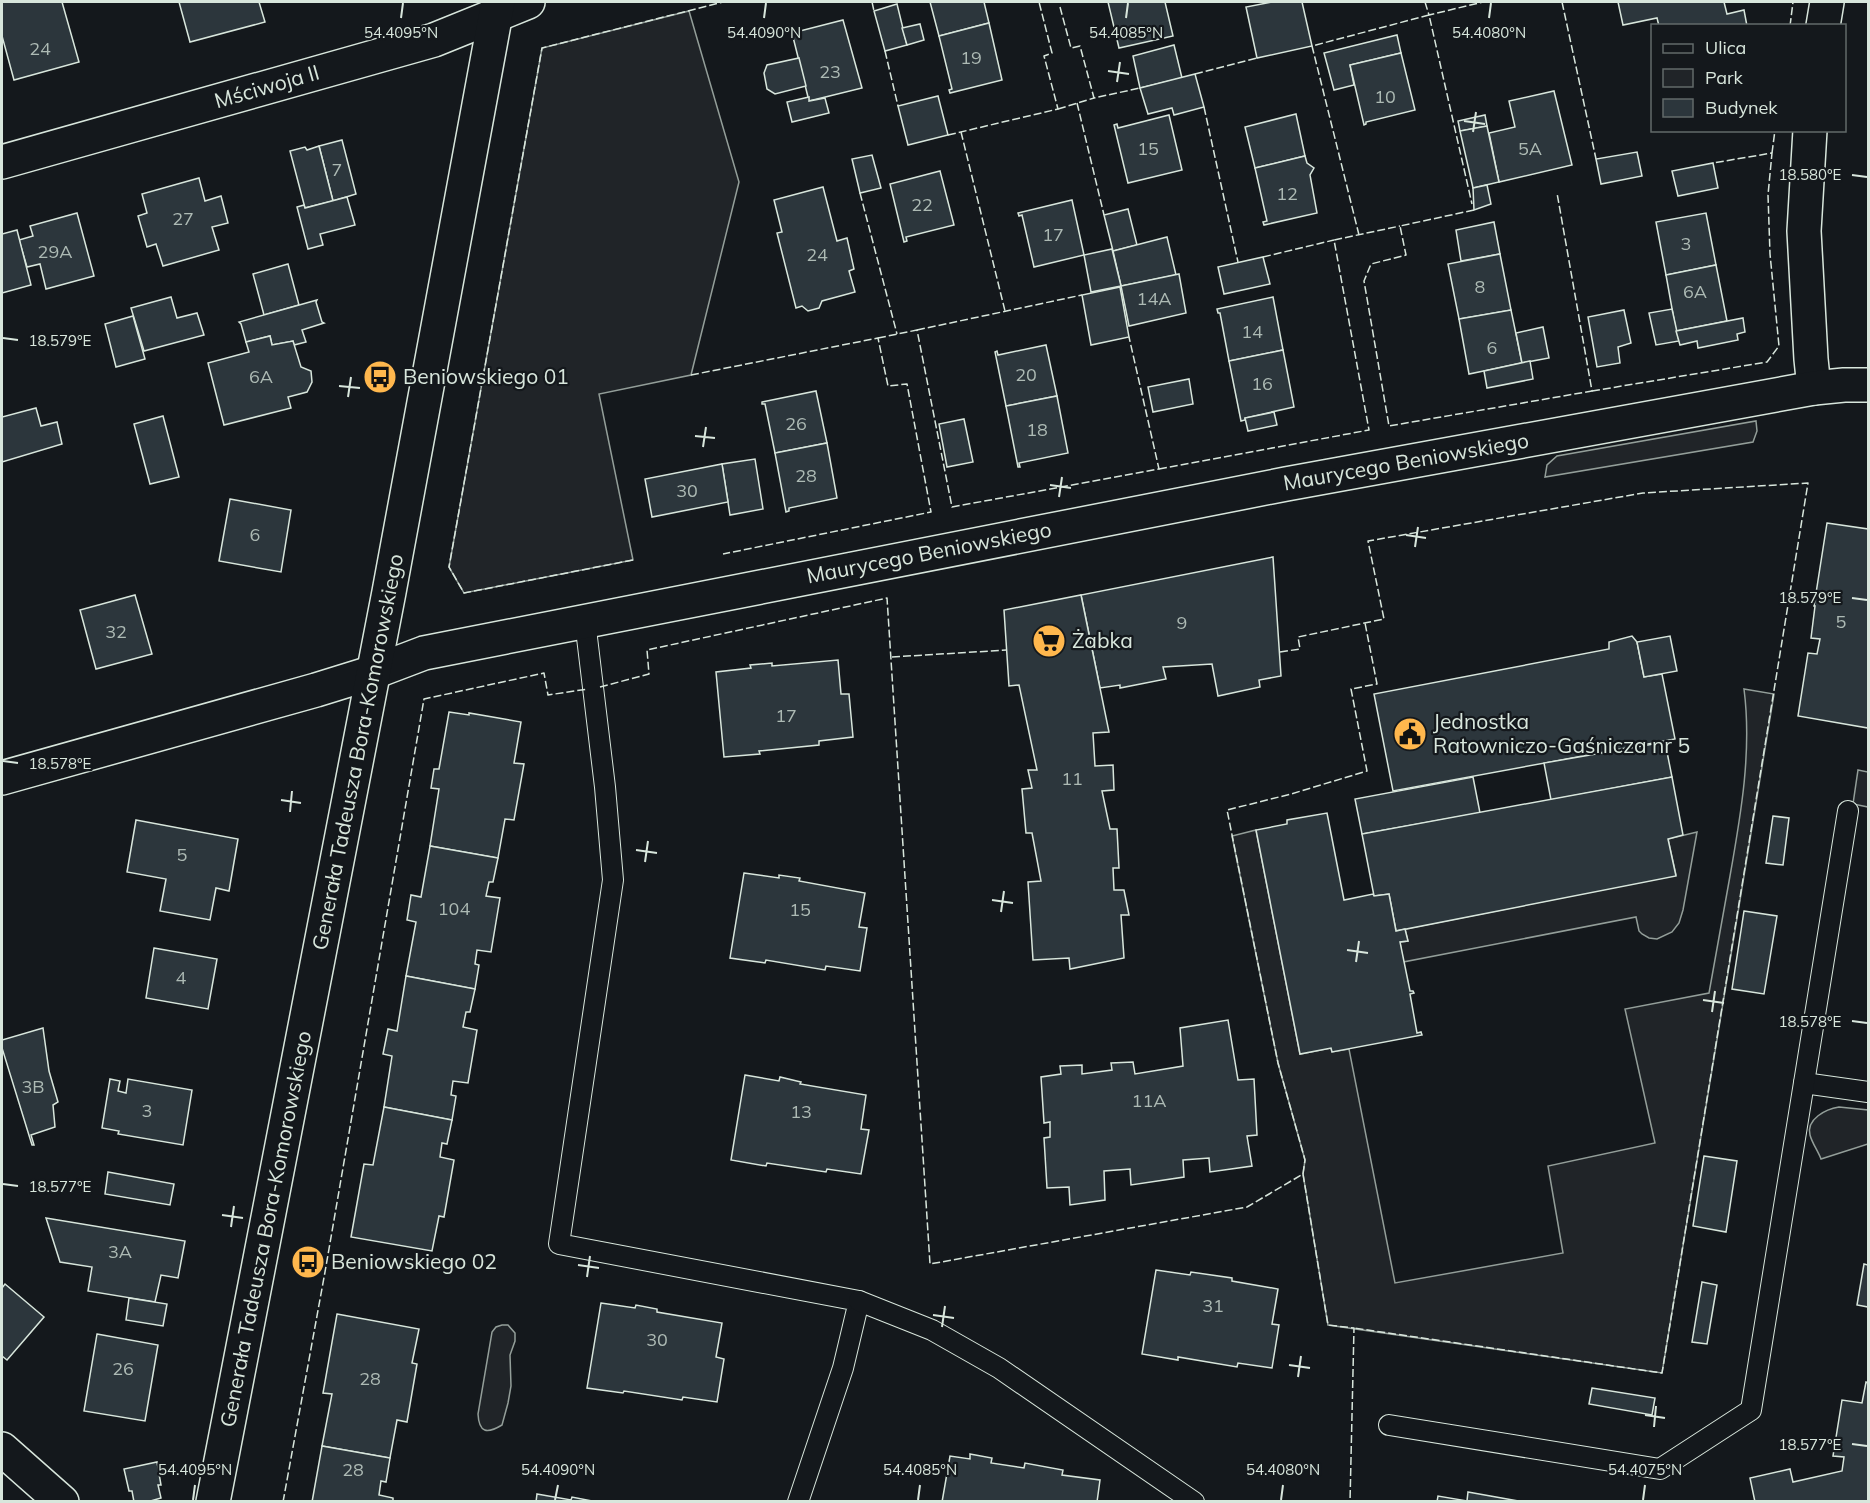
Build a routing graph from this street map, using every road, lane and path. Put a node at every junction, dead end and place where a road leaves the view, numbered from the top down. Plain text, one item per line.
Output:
1 (528, 2) edge
2 (1827, 2) edge
3 (497, 8) edge
4 (1823, 24) edge
5 (1810, 132) edge
6 (2, 162) edge
7 (1869, 385) edge
8 (1814, 388) junction
9 (585, 621) junction
10 (374, 672) junction
11 (2, 778) edge
12 (1848, 811) dead end
13 (1803, 1083) junction
14 (1869, 1092) edge
15 (859, 1301) junction
16 (1389, 1425) dead end
17 (2, 1449) edge
18 (62, 1502) edge
19 (213, 1502) edge
20 (798, 1502) edge
21 (1194, 1502) edge

1 - 3 street, Mściwoja II
2 - 4 street
3 - 6 street, Mściwoja II
3 - 10 street, Generała Tadeusza Bora-Komorowskiego
5 - 8 street
7 - 8 street, Maurycego Beniowskiego
8 - 9 street, Maurycego Beniowskiego
9 - 10 street, Maurycego Beniowskiego
9 - 15 lane
10 - 11 street, Maurycego Beniowskiego
10 - 19 street, Generała Tadeusza Bora-Komorowskiego
12 - 13 lane
13 - 14 lane
13 - 16 lane
15 - 20 lane
15 - 21 lane
17 - 18 street

